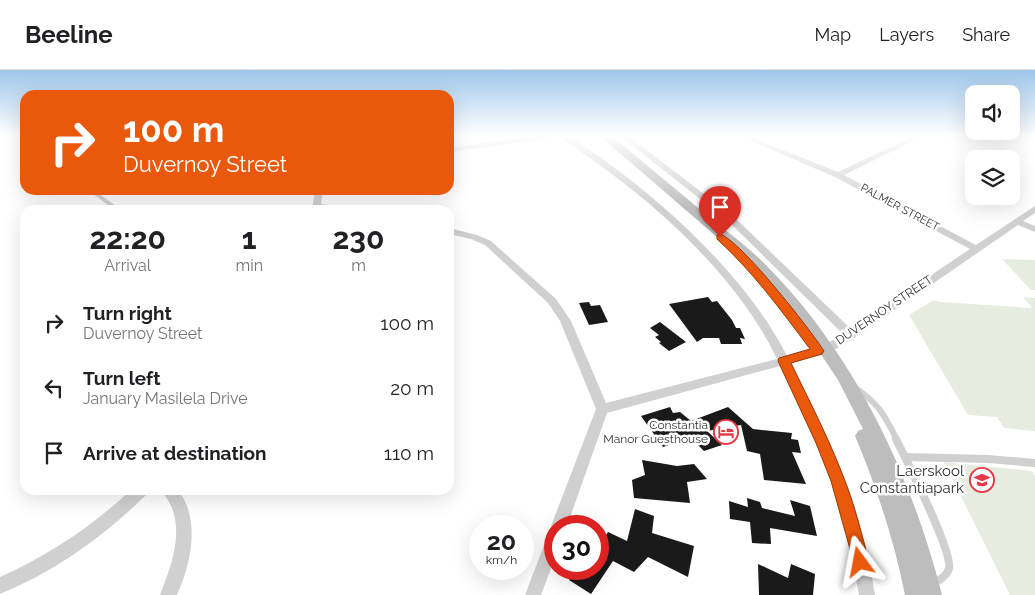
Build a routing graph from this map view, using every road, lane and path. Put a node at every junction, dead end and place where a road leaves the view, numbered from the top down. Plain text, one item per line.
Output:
1 (598, 160) edge
2 (625, 160) edge
3 (633, 160) edge
4 (654, 160) edge
5 (800, 160) edge
6 (871, 160) edge
7 (838, 175) junction
8 (99, 195) edge
9 (113, 205) edge
10 (1035, 209) edge
11 (1018, 222) junction
12 (1035, 229) edge
13 (454, 232) edge
14 (976, 248) junction
15 (850, 335) junction
16 (821, 350) junction
17 (784, 361) junction
18 (848, 383) junction
19 (602, 409) junction
20 (905, 457) junction
21 (1035, 463) edge
22 (136, 495) edge
23 (173, 495) edge
24 (563, 515) edge
25 (544, 567) edge
26 (0, 586) edge
27 (925, 592) edge
28 (168, 595) edge
29 (534, 595) edge
30 (867, 595) edge

1 - 17 street
2 - 16 main road
3 - 16 main road
4 - 15 street
5 - 7 street, PALMER STREET
6 - 7 street
7 - 14 street, PALMER STREET
8 - 9 lane
10 - 11 street, DUVERNOY STREET
11 - 12 street
11 - 14 street, DUVERNOY STREET
13 - 19 street
14 - 15 street, DUVERNOY STREET
15 - 16 street, DUVERNOY STREET
16 - 17 street, DUVERNOY STREET
16 - 18 main road
16 - 27 main road
17 - 19 street, DUVERNOY STREET
17 - 30 street
18 - 20 lane
18 - 27 main road
19 - 24 street
20 - 21 lane
20 - 27 lane
22 - 26 street
23 - 28 street
25 - 29 street

